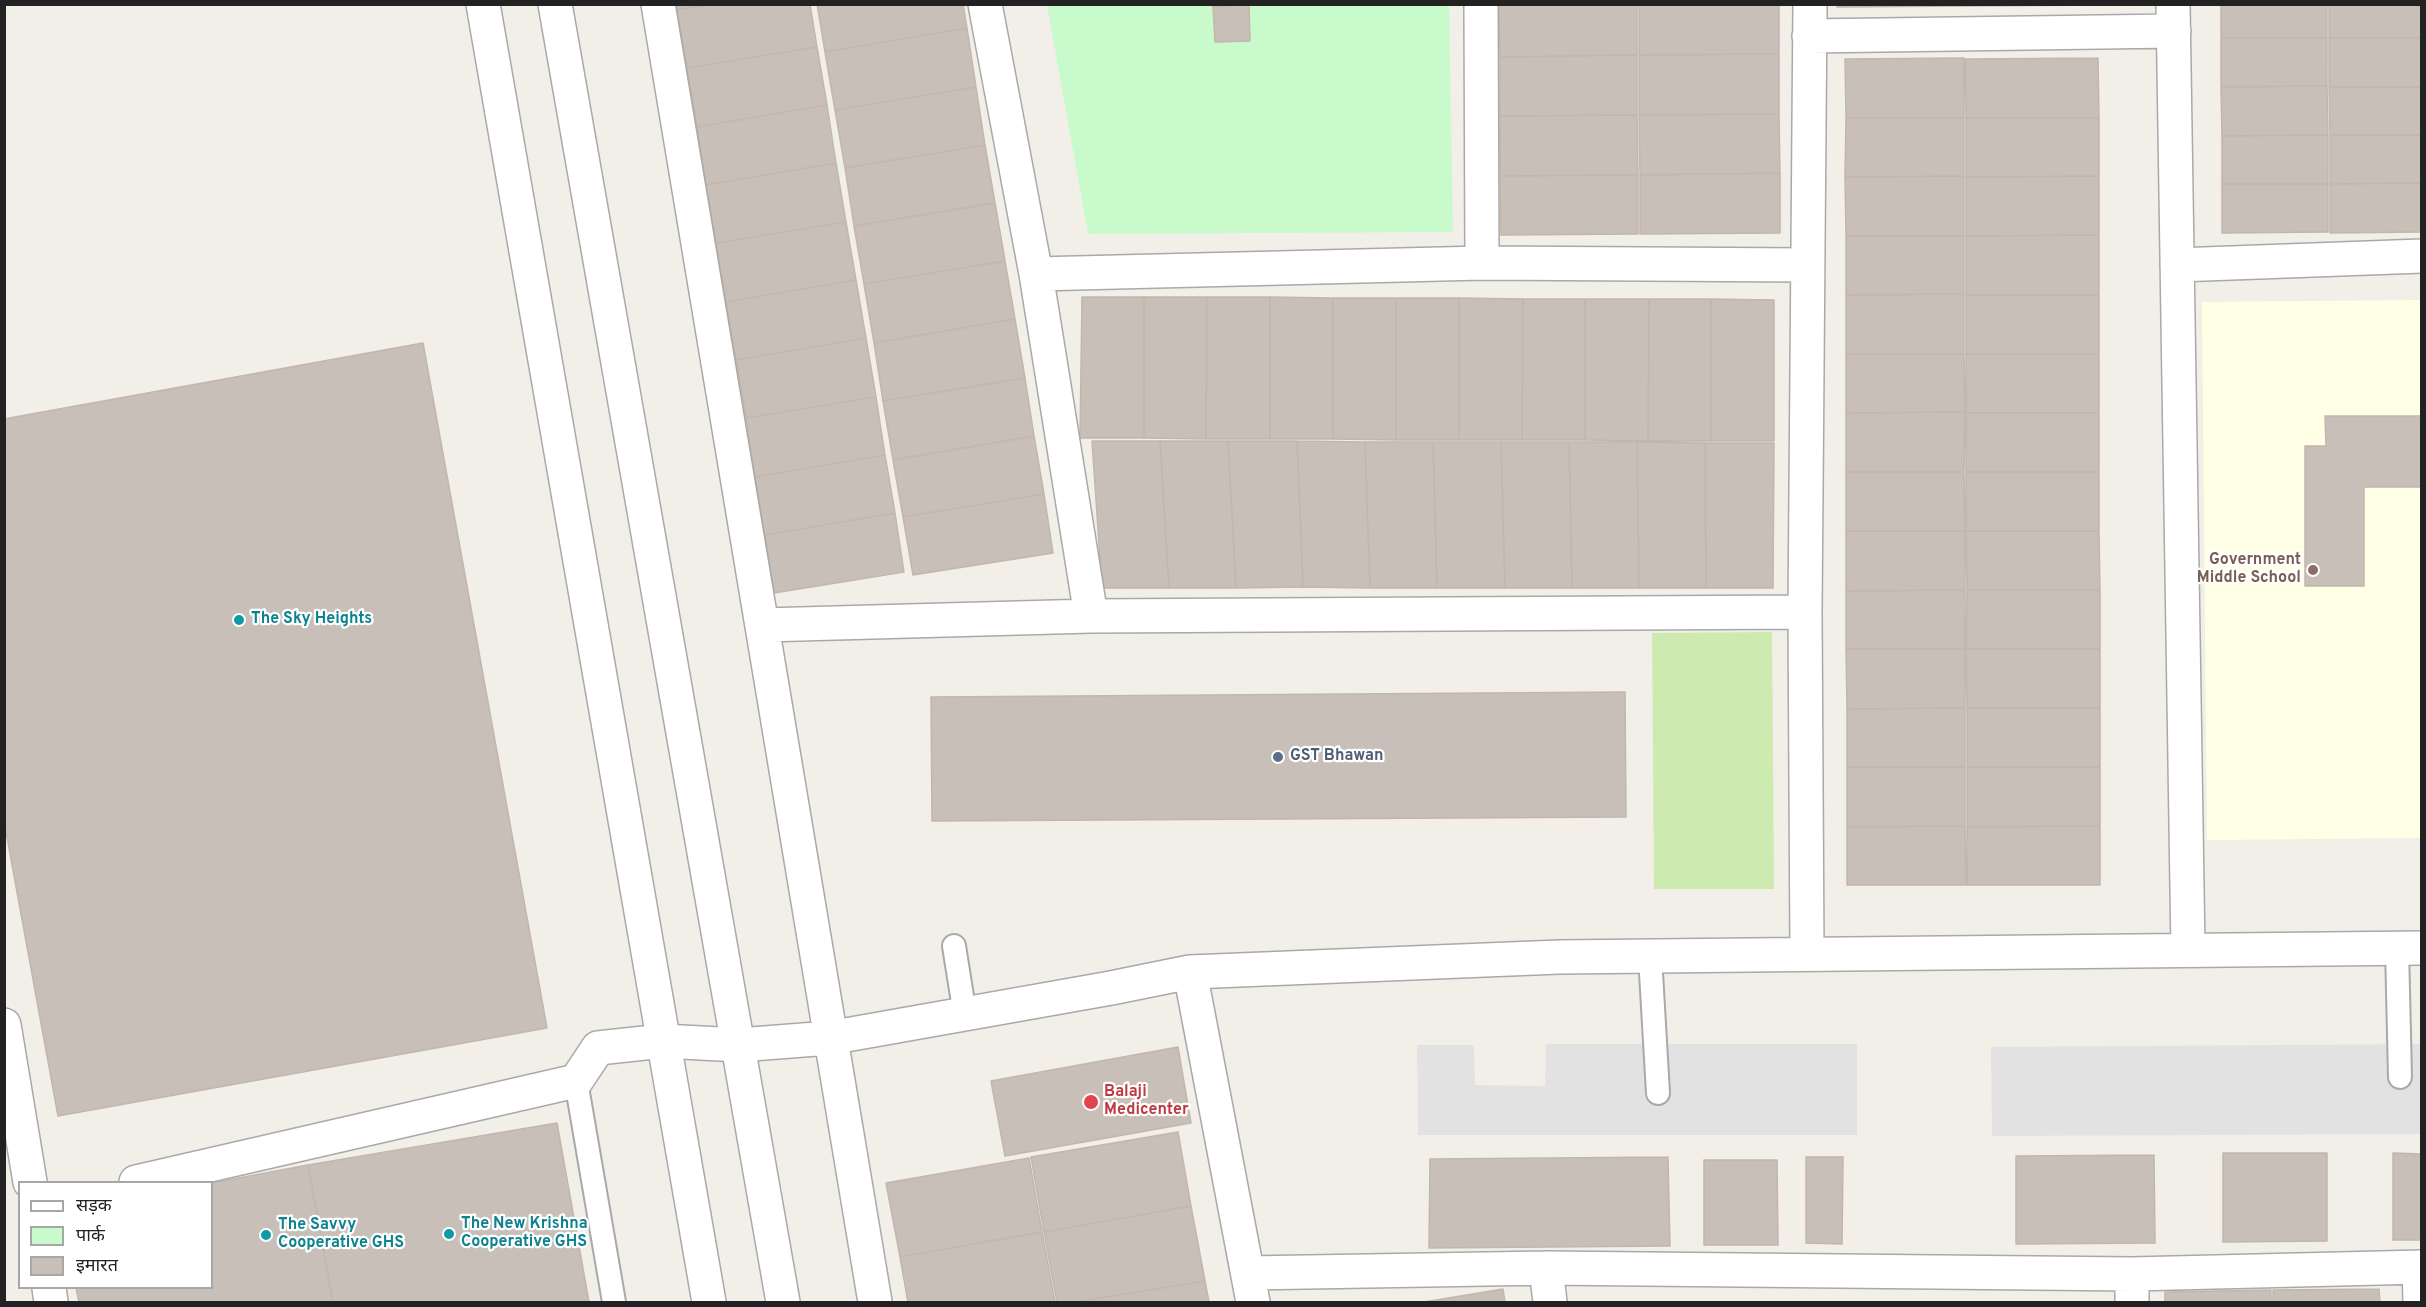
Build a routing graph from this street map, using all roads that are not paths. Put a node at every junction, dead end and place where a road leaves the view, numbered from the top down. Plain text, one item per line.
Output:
1 (483, 4) edge
2 (555, 4) edge
3 (658, 4) edge
4 (985, 4) edge
5 (1480, 4) edge
6 (2174, 18) edge
7 (1810, 20) edge
8 (2421, 256) edge
9 (1482, 263) junction
10 (1807, 265) junction
11 (2177, 265) junction
12 (1036, 274) junction
13 (1805, 612) junction
14 (1091, 616) junction
15 (763, 625) junction
16 (954, 946) dead end
17 (2409, 948) edge
18 (2188, 950) junction
19 (1807, 953) junction
20 (1650, 956) junction
21 (1190, 972) junction
22 (964, 1015) junction
23 (4, 1025) edge
24 (829, 1038) junction
25 (663, 1041) junction
26 (740, 1046) junction
27 (2400, 1077) dead end
28 (576, 1081) junction
29 (1658, 1094) dead end
30 (30, 1181) edge
31 (140, 1181) edge
32 (2420, 1267) edge
33 (1546, 1268) junction
34 (1251, 1288) edge
35 (2132, 1288) edge
36 (614, 1302) edge
37 (709, 1302) edge
38 (783, 1302) edge
39 (875, 1302) edge
40 (1550, 1302) edge
41 (2420, 1302) edge

1 - 25 street
2 - 26 street
3 - 15 street
4 - 12 street
5 - 9 street
6 - 7 street
6 - 11 street
7 - 10 street
8 - 11 street
9 - 10 street
9 - 12 street
10 - 13 street
11 - 18 street
12 - 14 street
13 - 14 street
13 - 19 street
14 - 15 street
15 - 24 street
16 - 22 lane
17 - 18 street
17 - 27 lane
18 - 19 street
19 - 20 street
20 - 21 street
20 - 29 lane
21 - 22 street
21 - 34 street
22 - 24 street
23 - 30 street
24 - 26 street
24 - 39 street
25 - 26 street
25 - 28 street
25 - 37 street
26 - 38 street
28 - 31 street
28 - 36 lane
32 - 35 street
32 - 41 street
33 - 34 street
33 - 35 street
33 - 40 street

